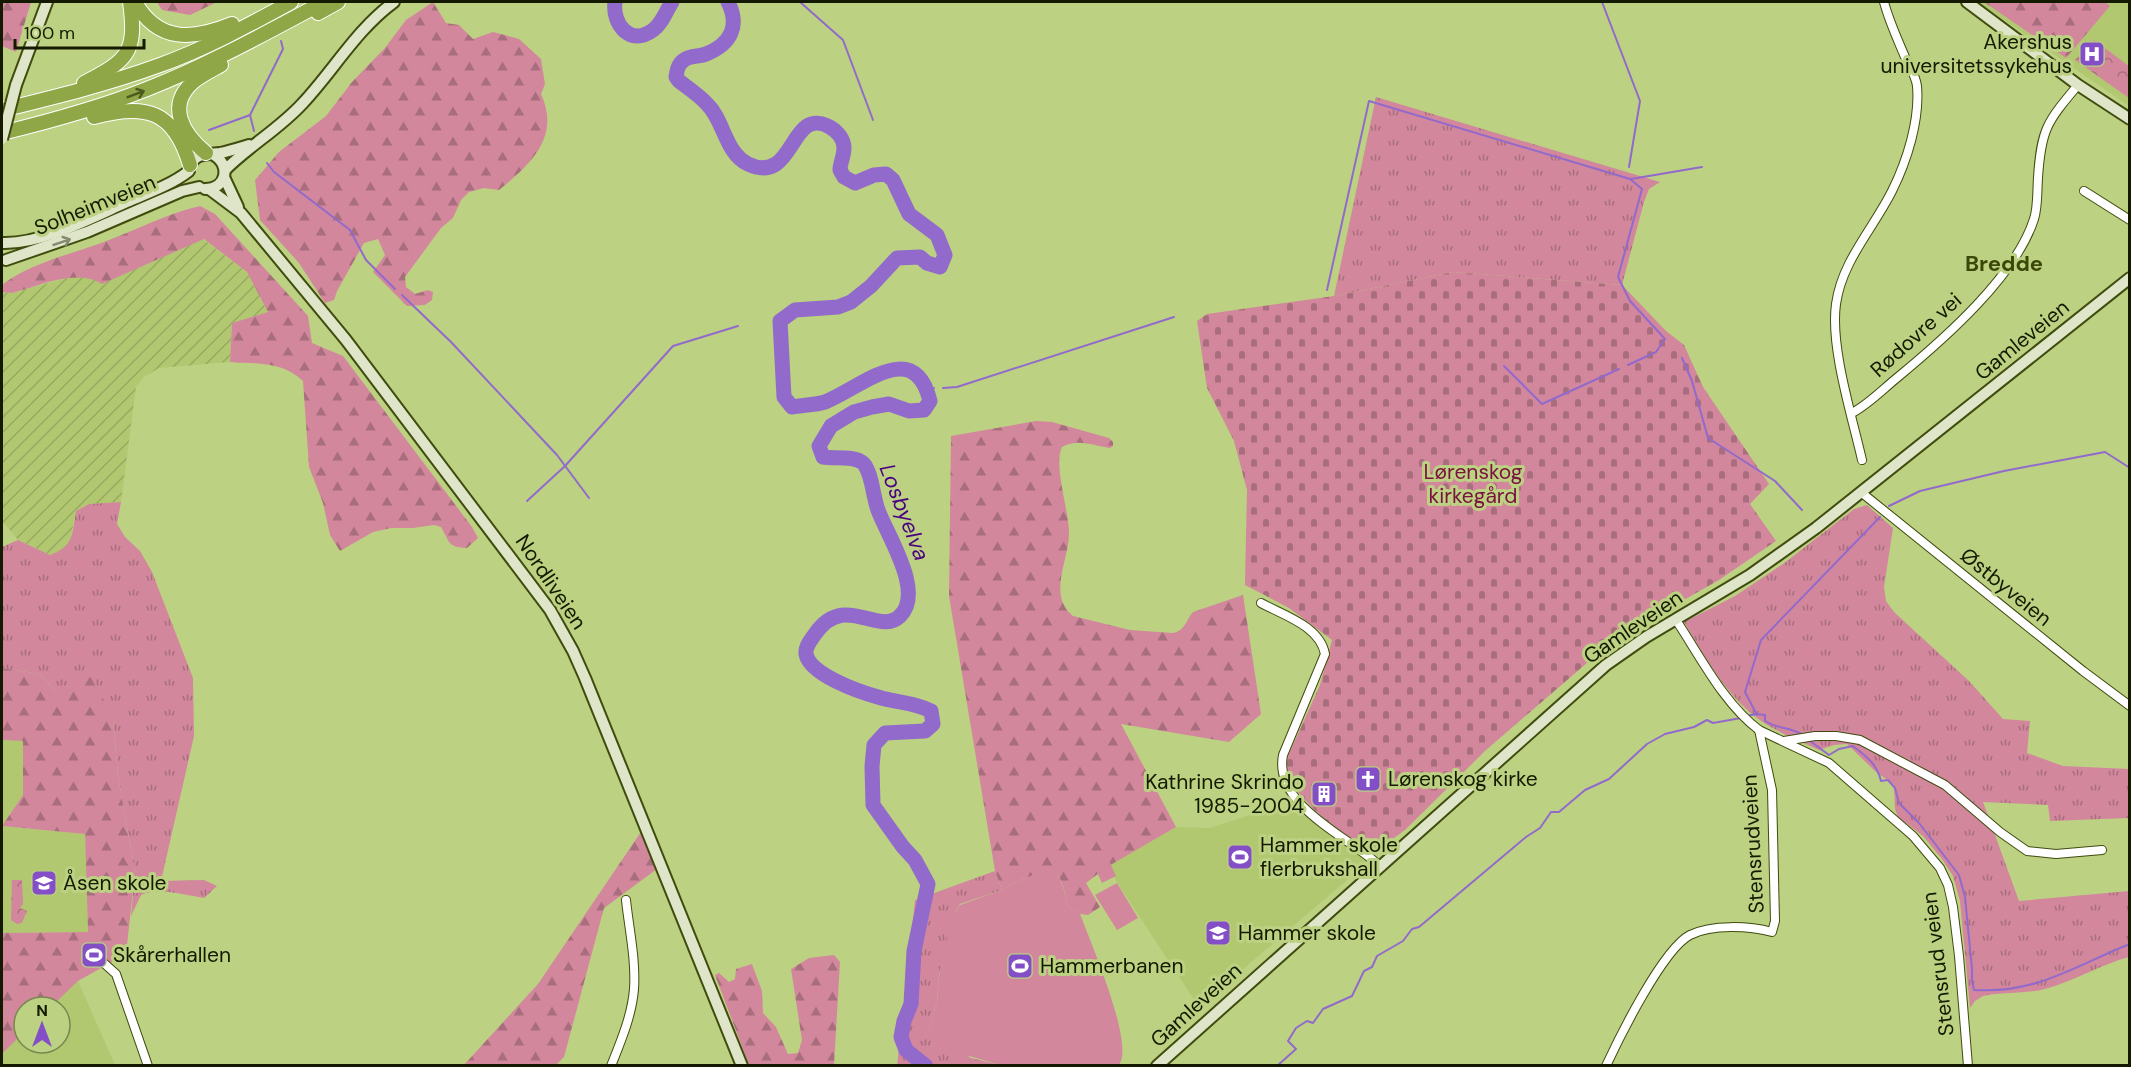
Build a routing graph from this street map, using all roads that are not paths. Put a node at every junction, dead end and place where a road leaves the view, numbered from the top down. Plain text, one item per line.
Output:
1 (47, 2) edge
2 (130, 2) edge
3 (135, 2) edge
4 (277, 2) edge
5 (291, 2) edge
6 (324, 2) edge
7 (338, 2) edge
8 (394, 2) edge
9 (1884, 2) edge
10 (1967, 2) edge
11 (2078, 85) junction
12 (59, 96) junction
13 (2, 110) edge
14 (2130, 119) edge
15 (2, 133) edge
16 (2, 140) edge
17 (253, 144) junction
18 (209, 154) junction
19 (190, 168) junction
20 (225, 174) junction
21 (204, 188) junction
22 (2084, 190) dead end
23 (241, 213) junction
24 (2130, 220) edge
25 (2, 243) edge
26 (4, 264) edge
27 (2130, 278) edge
28 (1852, 412) junction
29 (1862, 460) dead end
30 (1862, 493) junction
31 (1261, 603) dead end
32 (1676, 620) junction
33 (2130, 706) edge
34 (1759, 730) junction
35 (1782, 741) junction
36 (2102, 850) dead end
37 (1381, 867) junction
38 (626, 900) dead end
39 (97, 957) dead end
40 (148, 1065) edge
41 (611, 1065) edge
42 (742, 1065) edge
43 (1157, 1065) edge
44 (1605, 1065) edge
45 (1968, 1065) edge

1 - 16 main road, bridge
2 - 12 highway
3 - 4 highway
5 - 12 highway
15 -> 6 highway
7 - 18 highway
8 - 17 main road
9 - 28 street
10 - 11 main road
11 - 14 main road
11 - 28 street, Rødovre vei
12 - 13 highway
16 - 19 highway
17 - 18 main road
17 - 20 main road
18 - 19 main road
18 - 20 main road
19 - 21 main road
19 - 25 main road, Solheimveien
20 - 21 main road
20 - 23 main road, Nordliveien
21 - 23 main road, Nordliveien
26 -> 21 main road, Solheimveien
22 - 24 street
23 - 42 main road, Nordliveien
25 - 26 main road
27 - 30 main road, Gamleveien
28 - 29 street
30 - 32 main road, Gamleveien
30 - 33 street, Østbyveien
31 - 37 street
32 - 34 street, Stensrud veien
32 - 37 main road, Gamleveien
34 - 35 street, Stensrud veien
34 - 44 street, Stensrudveien
35 - 36 street
35 - 45 street, Stensrud veien
37 - 43 main road, Gamleveien
38 - 41 street
39 - 40 street

